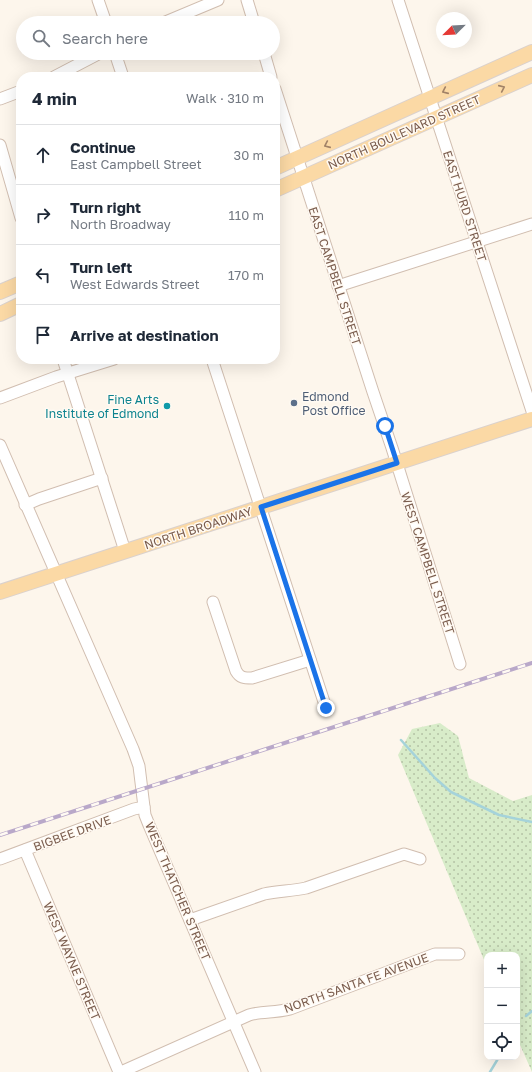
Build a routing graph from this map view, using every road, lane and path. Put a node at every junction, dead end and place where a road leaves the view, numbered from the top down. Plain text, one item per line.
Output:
1 (98, 0) edge
2 (218, 0) edge
3 (247, 0) edge
4 (398, 0) edge
5 (104, 16) edge
6 (180, 16) edge
7 (252, 16) edge
8 (532, 52) edge
9 (87, 60) edge
10 (118, 60) edge
11 (266, 60) edge
12 (64, 72) edge
13 (122, 72) edge
14 (270, 72) edge
15 (532, 75) edge
16 (16, 93) edge
17 (430, 98) junction
18 (0, 99) edge
19 (280, 104) edge
20 (436, 118) junction
21 (0, 145) edge
22 (297, 158) junction
23 (280, 166) edge
24 (303, 178) junction
25 (280, 188) edge
26 (16, 201) edge
27 (532, 224) edge
28 (477, 241) junction
29 (16, 285) edge
30 (338, 286) junction
31 (0, 292) edge
32 (16, 306) edge
33 (0, 314) edge
34 (65, 364) edge
35 (98, 364) edge
36 (214, 364) edge
37 (68, 373) junction
38 (0, 398) edge
39 (532, 411) edge
40 (532, 419) edge
41 (0, 445) edge
42 (397, 463) junction
43 (102, 478) junction
44 (25, 505) junction
45 (261, 507) junction
46 (125, 552) junction
47 (56, 574) junction
48 (0, 592) edge
49 (213, 602) dead end
50 (310, 660) junction
51 (460, 664) dead end
52 (326, 708) dead end
53 (144, 807) junction
54 (25, 850) junction
55 (0, 859) edge
56 (420, 859) dead end
57 (190, 920) junction
58 (459, 954) dead end
59 (234, 1022) junction
60 (120, 1072) edge
61 (255, 1072) edge

1 - 5 street
2 - 6 street
3 - 7 street
4 - 17 street, EAST HURD STREET
8 -> 17 main road, NORTH BOULEVARD STREET
9 - 12 street
10 - 13 street
11 - 14 street
20 -> 15 main road, NORTH BOULEVARD STREET
16 - 18 street
17 - 20 street, EAST HURD STREET
17 -> 22 main road, NORTH BOULEVARD STREET
19 - 22 street, EAST CAMPBELL STREET
20 - 24 main road, NORTH BOULEVARD STREET
20 - 28 street, EAST HURD STREET
21 - 26 street
22 - 23 main road, NORTH BOULEVARD STREET
22 - 24 street, EAST CAMPBELL STREET
24 - 25 main road, NORTH BOULEVARD STREET
24 - 30 street, EAST CAMPBELL STREET
27 - 28 street
28 - 30 street
28 - 39 street, EAST HURD STREET
29 - 31 main road
30 - 42 street, EAST CAMPBELL STREET
32 - 33 main road
34 - 37 street
35 - 37 street
36 - 45 street
37 - 38 street
37 - 43 street
40 - 42 main road, NORTH BROADWAY
41 - 44 street, WEST THATCHER STREET
42 - 45 main road, NORTH BROADWAY
42 - 51 street, WEST CAMPBELL STREET
43 - 44 street
43 - 46 street
44 - 47 street, WEST THATCHER STREET
45 - 46 main road, NORTH BROADWAY
45 - 50 street
46 - 47 main road, NORTH BROADWAY
47 - 48 main road, NORTH BROADWAY
47 - 53 street, WEST THATCHER STREET
49 - 50 street
50 - 52 street
53 - 54 street, BIGBEE DRIVE
53 - 57 street, WEST THATCHER STREET
54 - 55 street, BIGBEE DRIVE
54 - 60 street, WEST WAYNE STREET
56 - 57 street
57 - 59 street, WEST THATCHER STREET
58 - 59 street, NORTH SANTA FE AVENUE
59 - 60 street, NORTH SANTA FE AVENUE
59 - 61 street, WEST THATCHER STREET

